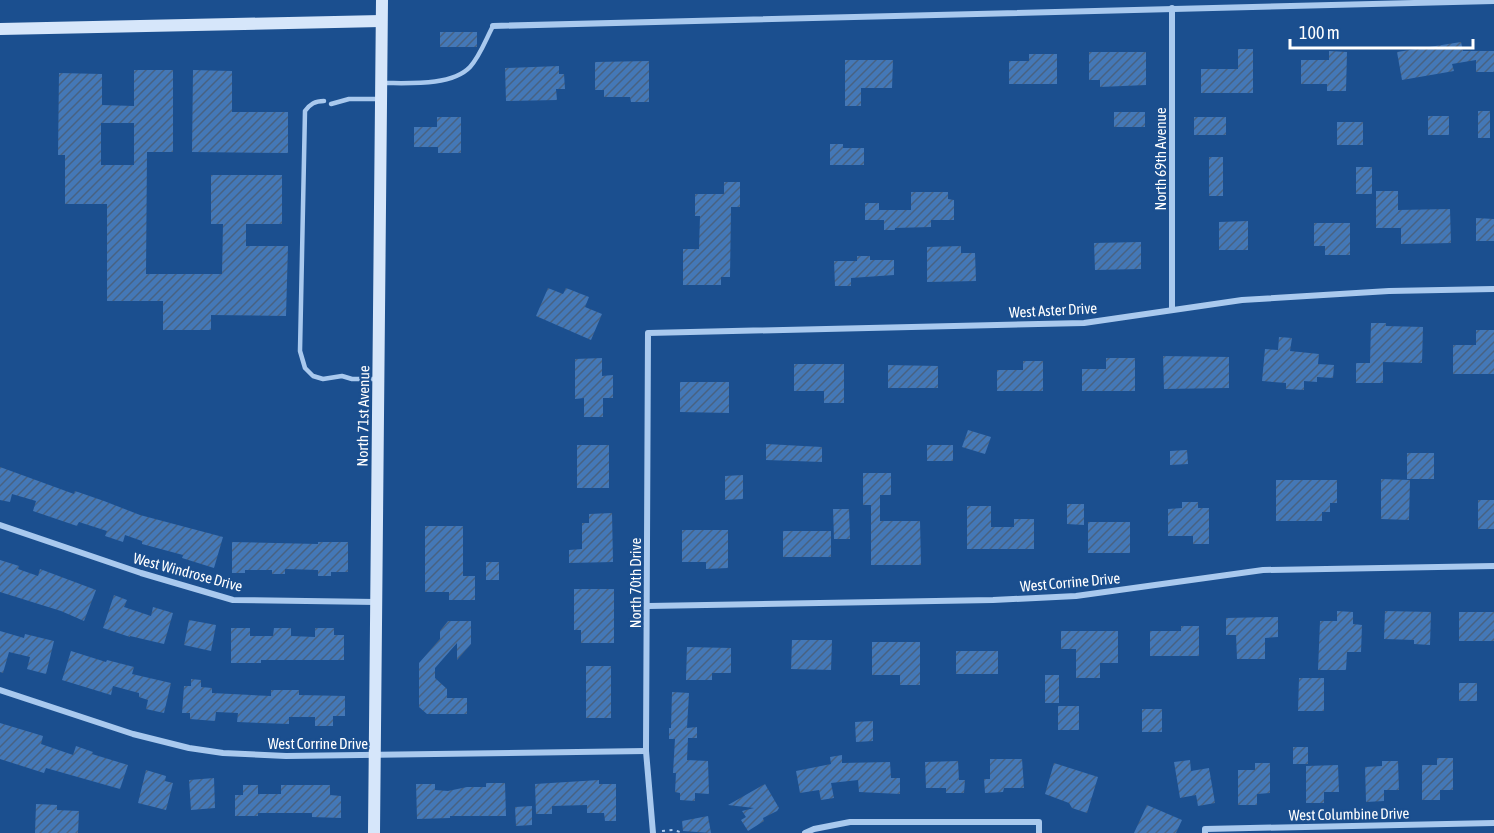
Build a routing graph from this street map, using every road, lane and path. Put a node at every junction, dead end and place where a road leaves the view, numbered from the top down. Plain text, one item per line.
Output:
1 (382, 0) edge
2 (1494, 1) edge
3 (1172, 8) junction
4 (381, 21) junction
5 (493, 26) joint
6 (0, 29) edge
7 (381, 82) junction
8 (381, 99) junction
9 (324, 101) dead end
10 (331, 104) dead end
11 (1494, 289) edge
12 (1172, 309) junction
13 (648, 333) joint
14 (378, 379) junction
15 (0, 525) edge
16 (1494, 566) edge
17 (376, 602) junction
18 (648, 606) junction
19 (0, 690) edge
20 (646, 751) junction
21 (374, 755) junction
22 (1494, 823) edge
23 (1205, 831) edge
24 (681, 832) edge
25 (374, 833) edge
26 (653, 833) edge
27 (805, 833) edge
28 (1038, 833) edge

1 - 4 street, North 71st Avenue
2 - 3 street
3 - 5 street
3 - 12 street, North 69th Avenue
4 - 6 street
4 - 7 street, North 71st Avenue
5 - 7 lane
7 - 8 street, North 71st Avenue
8 - 10 lane
8 - 14 street, North 71st Avenue
9 - 14 lane
11 - 12 street, West Aster Drive
12 - 13 street, West Aster Drive
13 - 18 street, North 70th Drive
14 - 17 street, North 71st Avenue
15 - 17 street, West Windrose Drive
16 - 18 street, West Corrine Drive
17 - 21 street, North 71st Avenue
18 - 20 street, North 70th Drive
19 - 21 street, West Corrine Drive
20 - 21 street, West Corrine Drive
20 - 26 street, North 70th Drive
21 - 25 street, North 71st Avenue
22 - 23 street, West Columbine Drive
24 - 26 path
27 - 28 street

